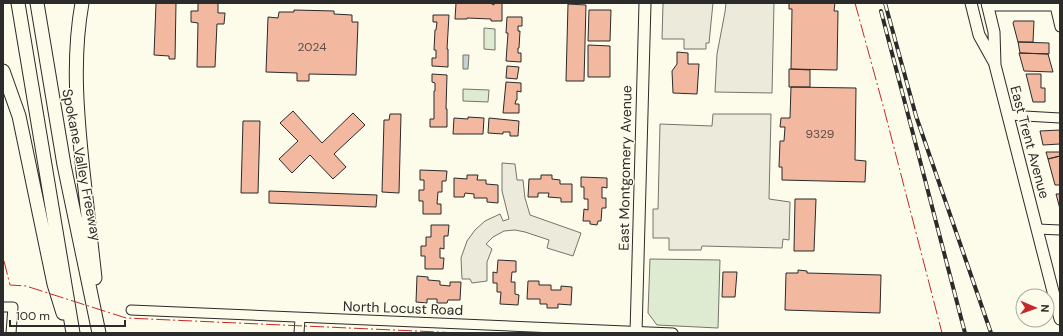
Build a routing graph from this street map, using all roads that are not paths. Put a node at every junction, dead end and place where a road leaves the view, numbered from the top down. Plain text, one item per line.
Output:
1 (18, 3) edge
2 (37, 3) edge
3 (82, 3) edge
4 (645, 3) edge
5 (971, 3) edge
6 (987, 4) edge
7 (1058, 6) edge
8 (1060, 27) edge
9 (995, 65) junction
10 (3, 71) edge
11 (1008, 115) junction
12 (1060, 118) edge
13 (1037, 228) junction
14 (1060, 230) edge
15 (3, 307) edge
16 (131, 310) dead end
17 (300, 318) junction
18 (1060, 319) edge
19 (636, 332) edge
20 (11, 333) edge
21 (69, 333) edge
22 (73, 333) edge
23 (100, 333) edge
24 (299, 333) edge
25 (673, 333) edge

1 - 22 highway
2 - 23 highway, Spokane Valley Freeway
3 - 23 highway
4 - 19 main road, East Montgomery Avenue
5 - 9 main road, East Trent Avenue
6 - 7 street
6 - 9 main road, East Trent Avenue
7 - 8 street
9 - 11 main road, East Trent Avenue
10 - 21 highway
11 - 12 street
11 - 13 main road, East Trent Avenue
13 - 14 street
13 - 18 main road, East Trent Avenue
15 - 20 street
16 - 17 street, North Locust Road
17 - 19 street, North Locust Road
17 - 24 street
19 - 25 street, North Locust Road

